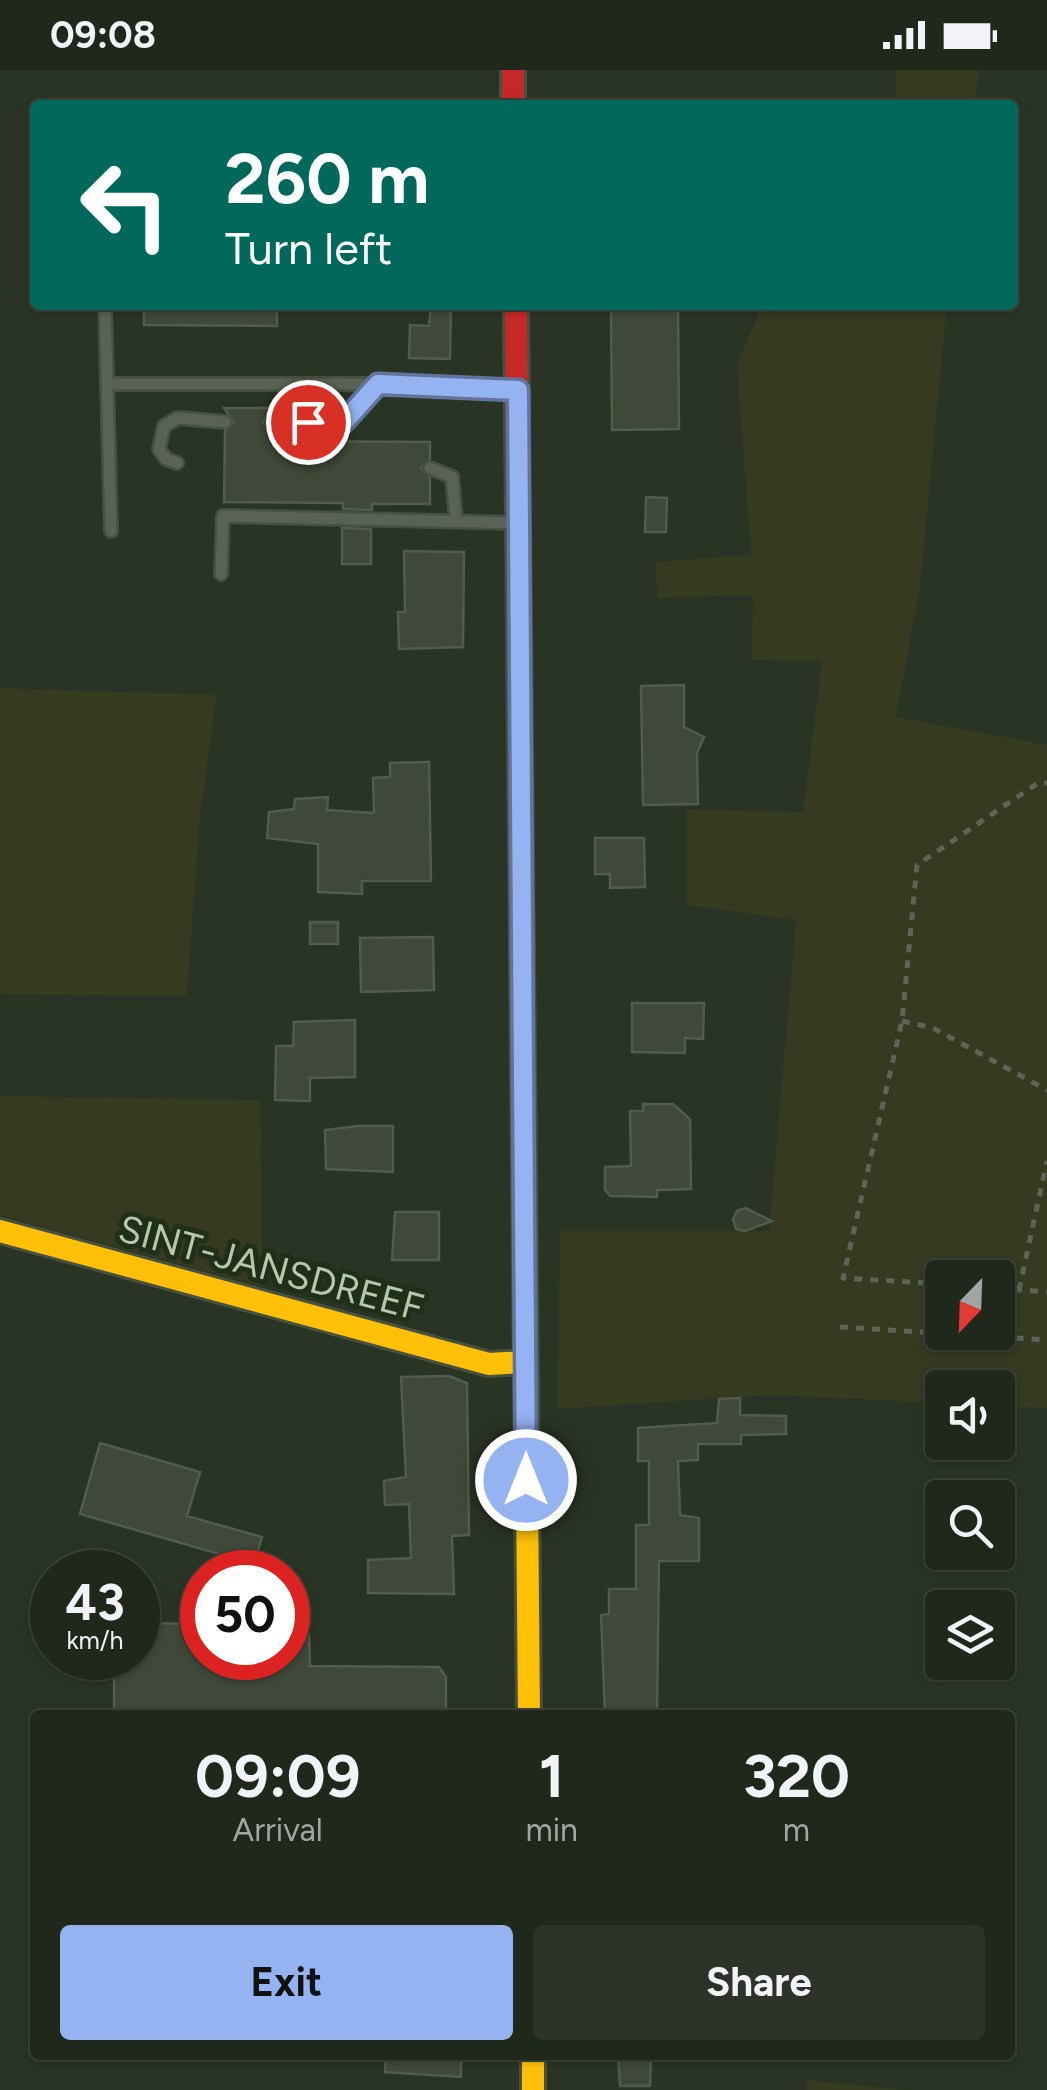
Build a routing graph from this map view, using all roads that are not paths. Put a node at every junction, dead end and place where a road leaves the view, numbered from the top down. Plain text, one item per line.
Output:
1 (513, 70) edge
2 (513, 100) edge
3 (105, 310) edge
4 (516, 310) edge
5 (107, 384) junction
6 (378, 384) junction
7 (518, 390) junction
8 (225, 422) dead end
9 (272, 422) dead end
10 (176, 464) dead end
11 (430, 468) dead end
12 (456, 520) junction
13 (519, 523) junction
14 (110, 531) dead end
15 (221, 574) dead end
16 (0, 1230) edge
17 (525, 1362) junction
18 (529, 1710) edge
19 (532, 2060) edge
20 (533, 2090) edge

1 - 2 main road
3 - 5 lane
4 - 7 main road
5 - 6 lane
5 - 14 lane
6 - 7 lane
6 - 9 lane
7 - 13 main road
8 - 10 lane
11 - 12 lane
12 - 13 lane
12 - 15 lane
13 - 17 main road
16 - 17 main road, SINT-JANSDREEF
17 - 18 main road
19 - 20 main road

